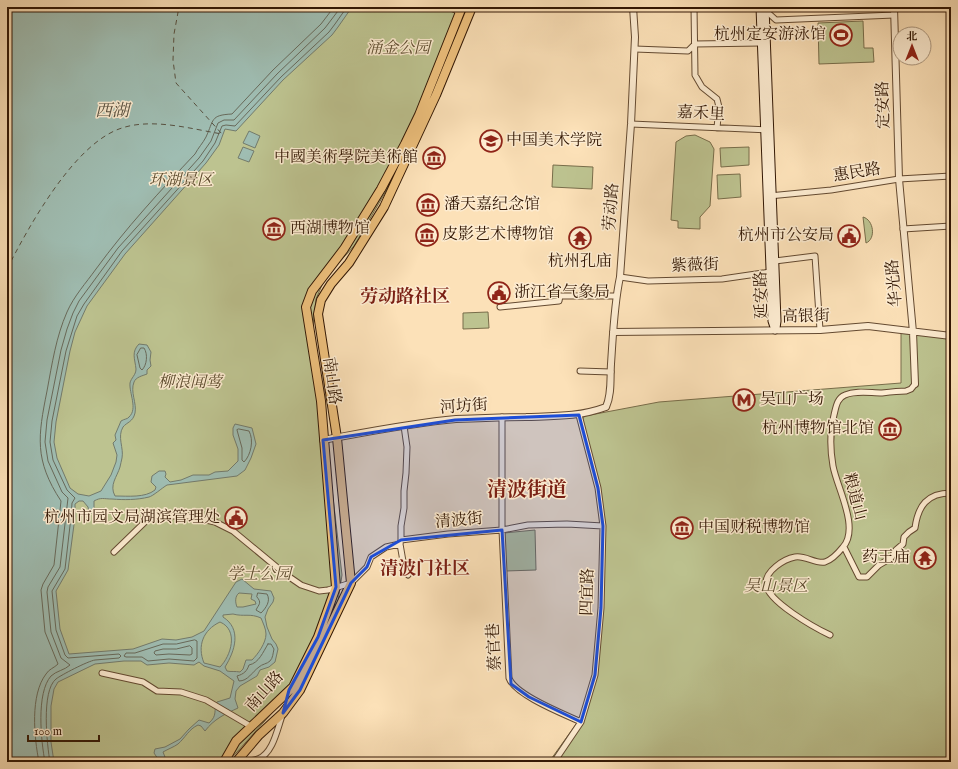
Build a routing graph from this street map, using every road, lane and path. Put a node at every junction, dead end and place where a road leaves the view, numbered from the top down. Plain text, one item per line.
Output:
1 (449, 7) edge
2 (472, 7) edge
3 (633, 7) edge
4 (694, 7) edge
5 (894, 7) edge
6 (763, 8) edge
7 (461, 9) edge
8 (894, 15) junction
9 (761, 43) junction
10 (695, 44) junction
11 (635, 49) junction
12 (631, 124) junction
13 (717, 128) junction
14 (767, 130) junction
15 (951, 176) edge
16 (899, 179) junction
17 (770, 196) junction
18 (951, 226) edge
19 (903, 229) junction
20 (775, 262) junction
21 (770, 272) junction
22 (620, 277) junction
23 (616, 296) junction
24 (500, 307) dead end
25 (775, 330) junction
26 (820, 330) junction
27 (613, 332) junction
28 (913, 332) junction
29 (951, 336) edge
30 (580, 371) dead end
31 (610, 372) junction
32 (915, 384) joint
33 (606, 407) joint
34 (579, 415) junction
35 (502, 417) junction
36 (404, 426) junction
37 (336, 438) junction
38 (323, 440) junction
39 (951, 493) edge
40 (603, 526) junction
41 (502, 530) junction
42 (400, 542) junction
43 (844, 547) junction
44 (114, 552) dead end
45 (408, 575) dead end
46 (351, 583) junction
47 (336, 587) junction
48 (830, 635) dead end
49 (102, 673) dead end
50 (290, 690) junction
51 (283, 713) junction
52 (581, 722) junction
53 (252, 727) junction
54 (224, 762) edge
55 (236, 762) edge
56 (246, 762) edge
57 (554, 762) edge

1 - 7 street
2 - 37 main road, 南山路
3 - 11 street, 劳动路
4 - 10 street
5 - 8 street, 定安路
6 - 8 street
6 - 9 main road, 延安路
6 - 14 main road, 延安路
7 - 38 main road, 南山路
8 - 16 street, 定安路
9 - 10 street
9 - 14 main road, 延安路
10 - 11 street
10 - 13 street
11 - 12 street, 劳动路
12 - 13 street, 嘉禾里
12 - 22 street, 劳动路
13 - 14 street, 嘉禾里
14 - 17 main road, 延安路
15 - 16 street, 惠民路
16 - 17 street, 惠民路
16 - 19 street, 华光路
17 - 20 main road, 延安路
17 - 21 main road, 延安路
18 - 19 street
19 - 28 street, 华光路
20 - 25 main road, 延安路
20 - 26 street
21 - 22 street, 紫薇街
21 - 25 main road, 延安路
22 - 23 street, 劳动路
23 - 24 street
23 - 27 street, 劳动路
25 - 26 street, 高银街
25 - 27 street, 高银街
26 - 28 street, 高银街
27 - 31 street, 劳动路
28 - 29 street, 高银街
28 - 32 street, 华光路
30 - 31 street
31 - 33 street, 劳动路
32 - 43 street, 粮道山
33 - 34 street, 河坊街
34 - 35 street, 河坊街
34 - 40 street, 四宜路
35 - 36 street, 河坊街
35 - 41 street
36 - 37 street, 河坊街
36 - 42 street
37 - 38 street, 河坊街
37 - 46 main road, 南山路
38 - 47 main road, 南山路
39 - 43 street
40 - 41 street, 清波街
40 - 52 street, 四宜路
41 - 42 street, 清波街
41 - 52 street, 蔡官巷
42 - 45 street
42 - 46 street, 清波街
43 - 48 street
44 - 47 street
46 - 47 street
46 - 51 main road, 南山路
47 - 50 main road, 南山路
49 - 53 street
50 - 51 street
50 - 53 main road, 南山路
51 - 55 main road, 南山路
51 - 56 street
52 - 57 street, 四宜路
53 - 54 main road, 南山路

